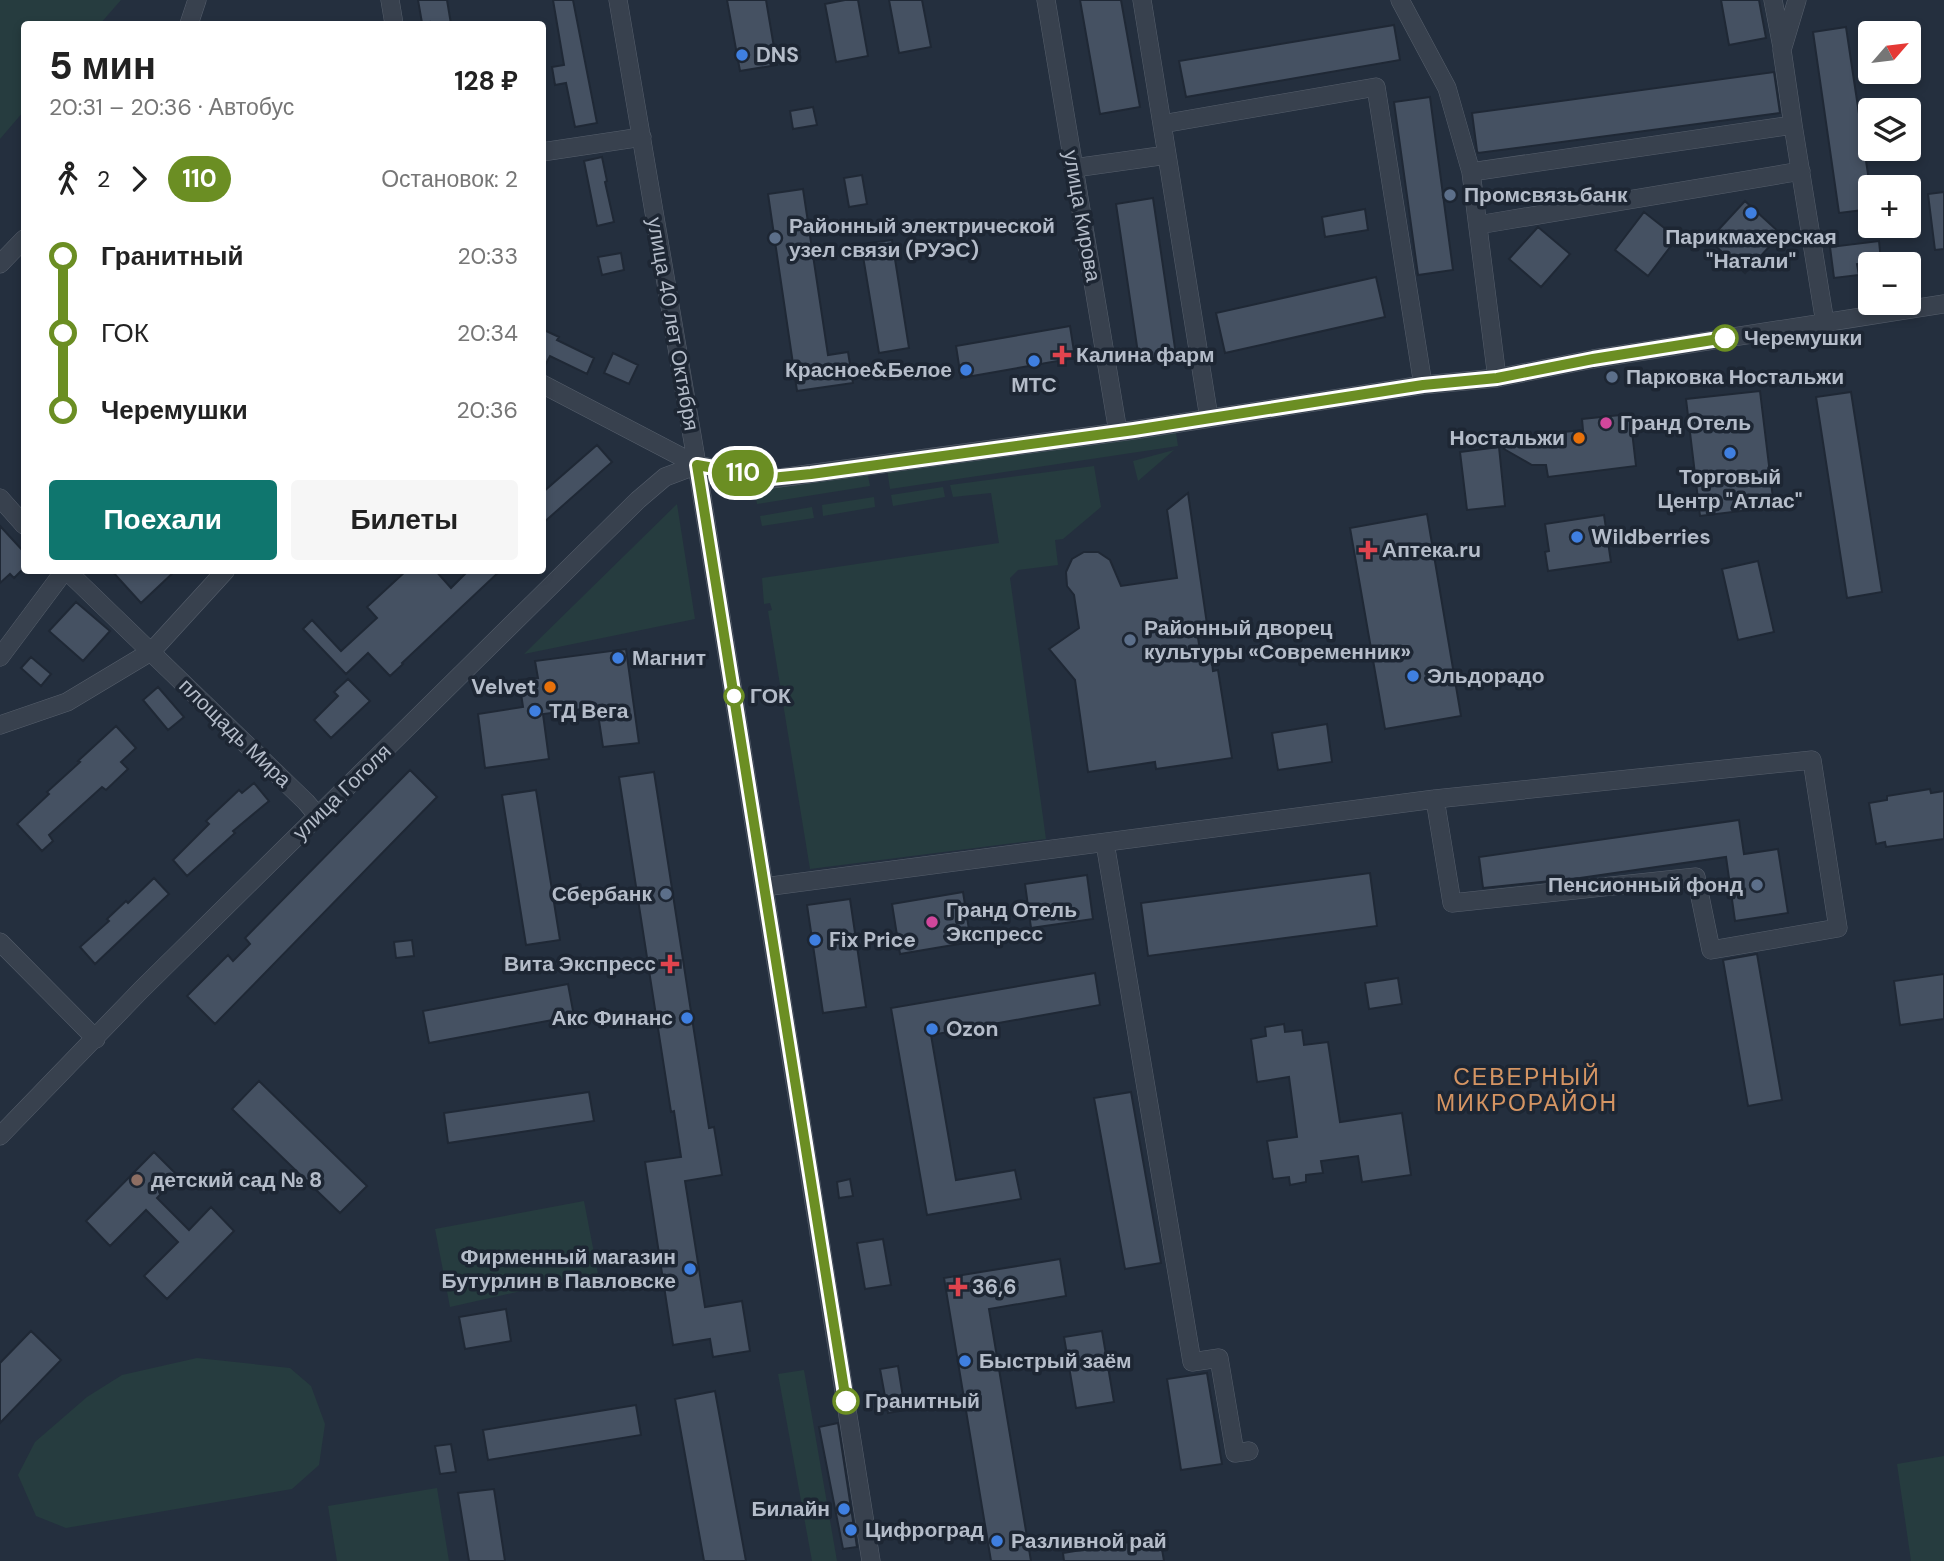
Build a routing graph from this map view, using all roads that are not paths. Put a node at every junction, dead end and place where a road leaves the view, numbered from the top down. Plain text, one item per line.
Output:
1 (197, 0) edge
2 (390, 0) edge
3 (618, 0) edge
4 (1045, 0) edge
5 (1142, 0) edge
6 (1399, 0) edge
7 (1773, 0) edge
8 (1797, 0) edge
9 (190, 21) edge
10 (394, 21) edge
11 (1782, 50) junction
12 (1162, 124) junction
13 (1793, 125) junction
14 (642, 137) junction
15 (546, 151) edge
16 (1167, 155) junction
17 (1074, 168) junction
18 (1801, 171) junction
19 (1471, 172) junction
20 (1478, 225) junction
21 (21, 242) edge
22 (0, 264) edge
23 (1944, 304) edge
24 (1825, 323) junction
25 (1497, 378) junction
26 (1423, 385) junction
27 (546, 386) edge
28 (1209, 418) junction
29 (1118, 432) junction
30 (697, 465) junction
31 (0, 498) edge
32 (21, 522) edge
33 (63, 574) edge
34 (70, 574) edge
35 (222, 574) edge
36 (152, 651) junction
37 (0, 657) edge
38 (0, 725) edge
39 (1435, 799) junction
40 (317, 815) junction
41 (1105, 843) junction
42 (764, 887) junction
43 (0, 942) edge
44 (96, 1039) junction
45 (0, 1136) edge
46 (1249, 1451) dead end
47 (871, 1561) edge

1 - 9 street
2 - 10 street
3 - 14 street, улица 40 лет Октября
4 - 17 street, улица Кирова
5 - 12 street
6 - 19 street
7 - 11 street
8 - 11 street
11 - 13 street
12 - 16 street
12 - 26 street
13 - 18 street
13 - 19 street
14 - 15 street
14 - 30 street, улица 40 лет Октября
16 - 17 street
16 - 28 street
17 - 29 street, улица Кирова
18 - 20 street
18 - 24 street
19 - 20 street
20 - 25 street
21 - 22 street
23 - 24 street
24 - 25 street
25 - 26 street
26 - 28 street
27 - 30 street
28 - 29 street
29 - 30 street
30 - 40 street, улица Гоголя
30 - 42 street, улица 40 лет Октября
31 - 32 street
33 - 37 street, площадь Мира
34 - 36 street, площадь Мира
35 - 36 street
36 - 38 street
36 - 40 street, площадь Мира
39 - 39 street
39 - 41 street
40 - 44 street, улица Гоголя
41 - 42 street
41 - 46 street
42 - 47 street, улица 40 лет Октября
43 - 44 street
44 - 45 street, улица Гоголя

